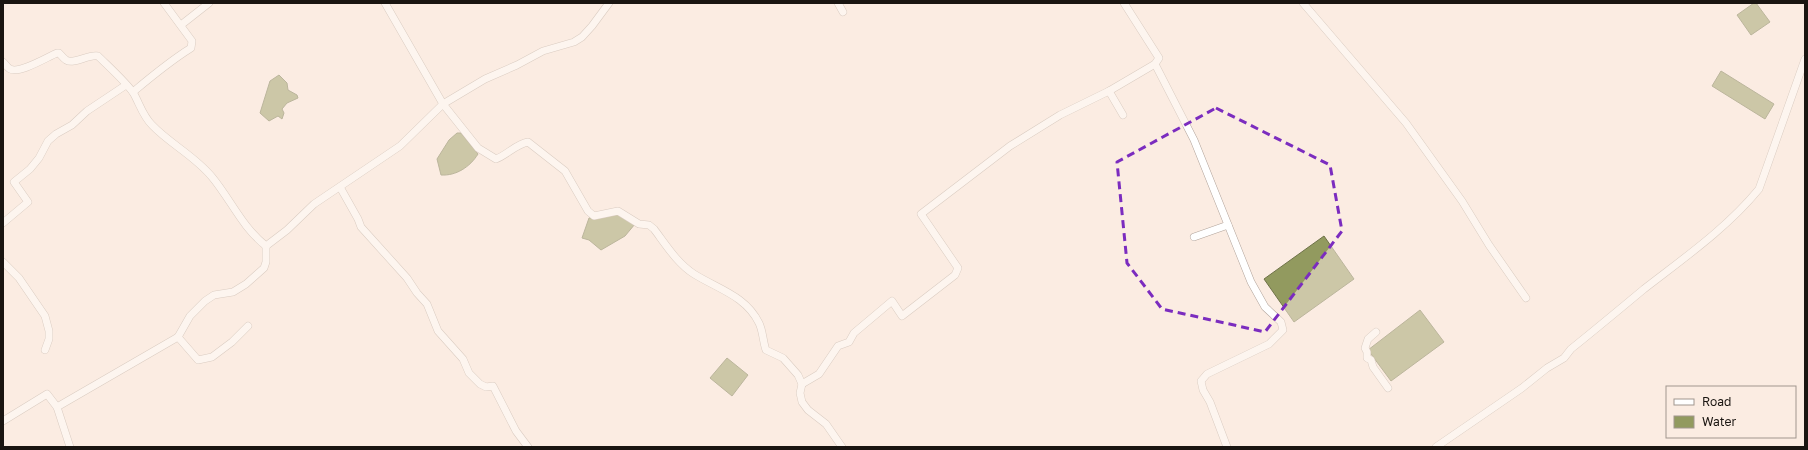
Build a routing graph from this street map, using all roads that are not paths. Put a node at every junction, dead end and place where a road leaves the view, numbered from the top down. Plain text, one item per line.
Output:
1 (164, 3) edge
2 (209, 3) edge
3 (385, 3) edge
4 (609, 3) edge
5 (838, 3) edge
6 (1124, 3) edge
7 (1303, 3) edge
8 (843, 12) dead end
9 (181, 25) junction
10 (1805, 59) edge
11 (3, 62) edge
12 (1155, 64) junction
13 (126, 85) junction
14 (1109, 91) junction
15 (133, 92) junction
16 (443, 104) junction
17 (1123, 115) dead end
18 (340, 187) junction
19 (3, 223) edge
20 (1228, 225) junction
21 (1194, 237) dead end
22 (266, 246) junction
23 (3, 262) edge
24 (1526, 298) dead end
25 (248, 326) dead end
26 (1376, 332) dead end
27 (178, 337) junction
28 (45, 350) dead end
29 (802, 384) junction
30 (1388, 388) dead end
31 (57, 407) junction
32 (3, 421) edge
33 (70, 447) edge
34 (528, 447) edge
35 (842, 447) edge
36 (1227, 447) edge
37 (1436, 447) edge

1 - 9 street
2 - 9 street
3 - 16 street
4 - 16 street
5 - 8 street
6 - 12 street
7 - 24 street
9 - 15 street
10 - 37 street
11 - 13 street
12 - 14 street
12 - 20 street
13 - 15 street
13 - 19 street
14 - 17 street
14 - 29 street
15 - 22 street
16 - 18 street
16 - 29 street
18 - 22 street
18 - 34 street
20 - 21 street
20 - 36 street
22 - 27 street
23 - 28 street
25 - 27 street
26 - 30 street
27 - 31 street
29 - 35 street
31 - 32 street
31 - 33 street

